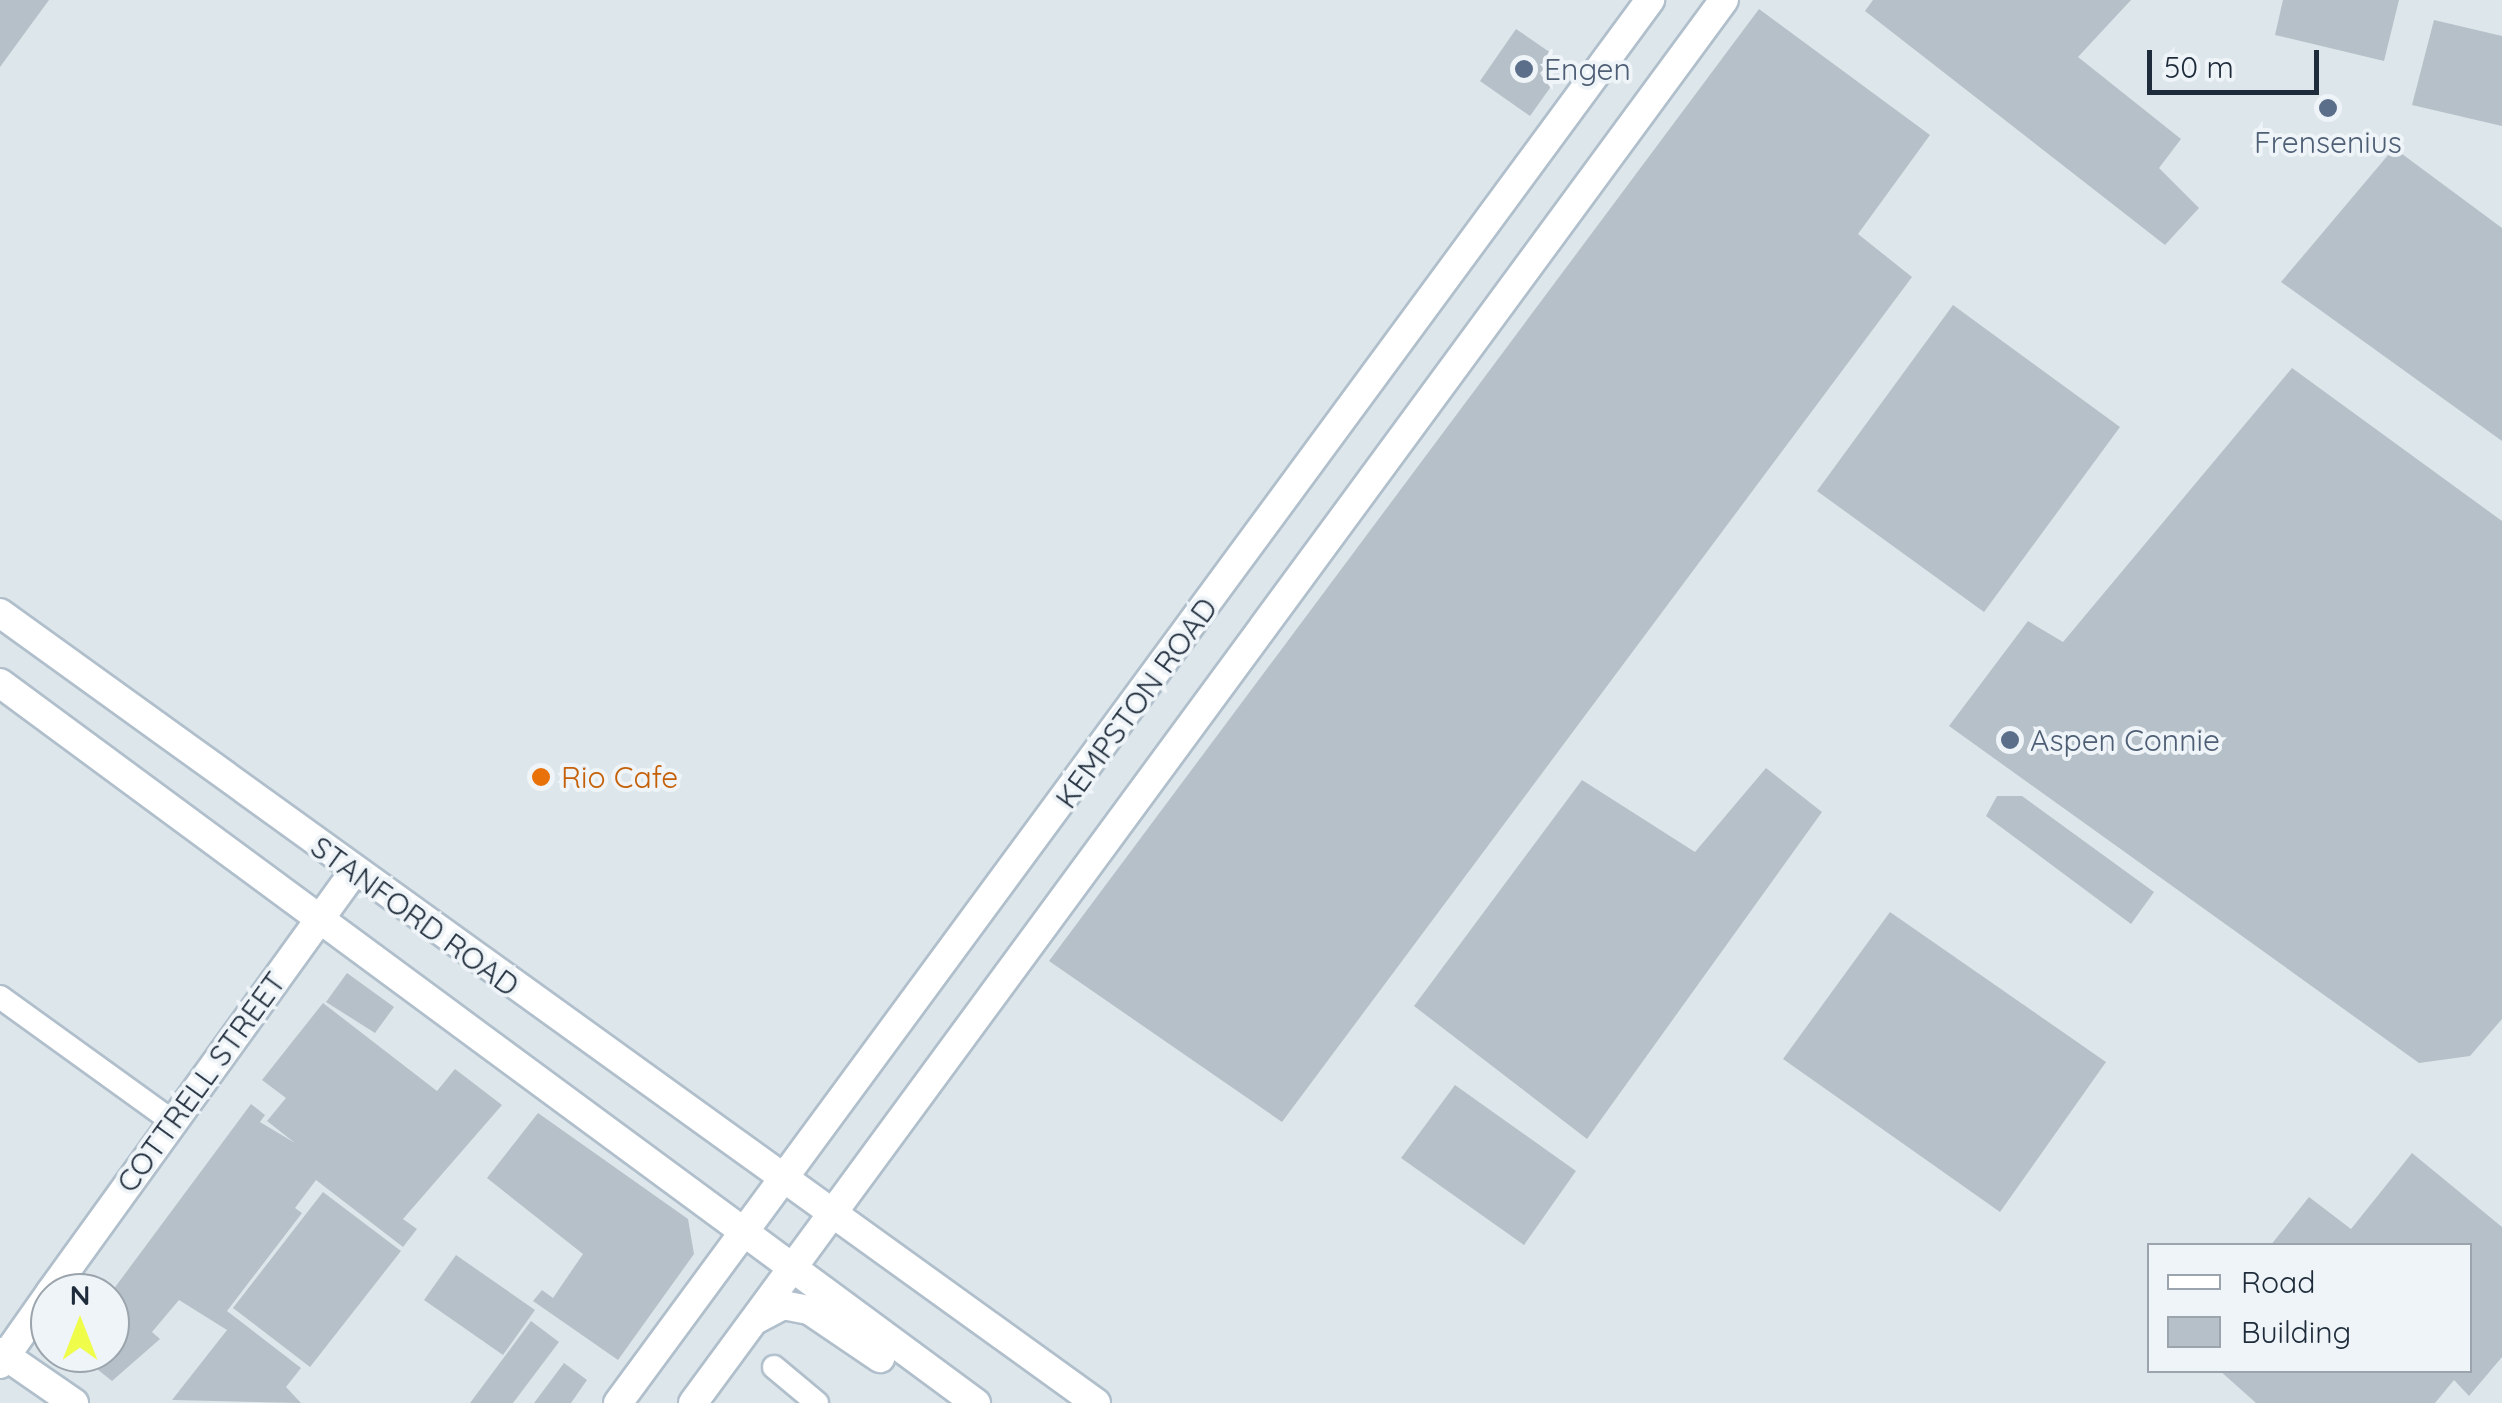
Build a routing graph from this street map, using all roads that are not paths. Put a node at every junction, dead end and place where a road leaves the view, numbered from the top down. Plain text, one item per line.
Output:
1 (1650, 0) edge
2 (1724, 0) edge
3 (0, 613) edge
4 (0, 683) edge
5 (353, 873) junction
6 (320, 918) junction
7 (0, 997) edge
8 (172, 1121) junction
9 (782, 1184) junction
10 (830, 1218) junction
11 (743, 1239) junction
12 (791, 1272) junction
13 (64, 1273) edge
14 (30, 1320) edge
15 (753, 1322) junction
16 (2, 1358) edge
17 (774, 1367) dead end
18 (949, 1386) junction
19 (74, 1403) edge
20 (618, 1403) edge
21 (692, 1403) edge
22 (816, 1403) edge
23 (976, 1403) edge
24 (1096, 1403) edge

1 - 9 main road, KEMPSTON ROAD
2 - 10 main road, KEMPSTON ROAD
3 - 5 main road, STANFORD ROAD
4 - 6 main road, STANFORD ROAD
5 - 6 main road, COTTRELL STREET
5 - 9 main road, STANFORD ROAD
6 - 8 main road, COTTRELL STREET
6 - 11 main road, STANFORD ROAD
7 - 8 street
8 - 13 main road, COTTRELL STREET
9 - 10 main road, STANFORD ROAD
9 - 11 main road, KEMPSTON ROAD
10 - 12 main road, KEMPSTON ROAD
10 - 24 main road, STANFORD ROAD
11 - 12 main road, STANFORD ROAD
11 - 20 main road, KEMPSTON ROAD
12 - 15 main road, KEMPSTON ROAD
12 - 18 main road, STANFORD ROAD
14 - 16 main road, COTTRELL STREET
15 - 18 main road
15 - 21 main road, KEMPSTON ROAD
16 - 19 main road
17 - 22 street
18 - 23 main road

